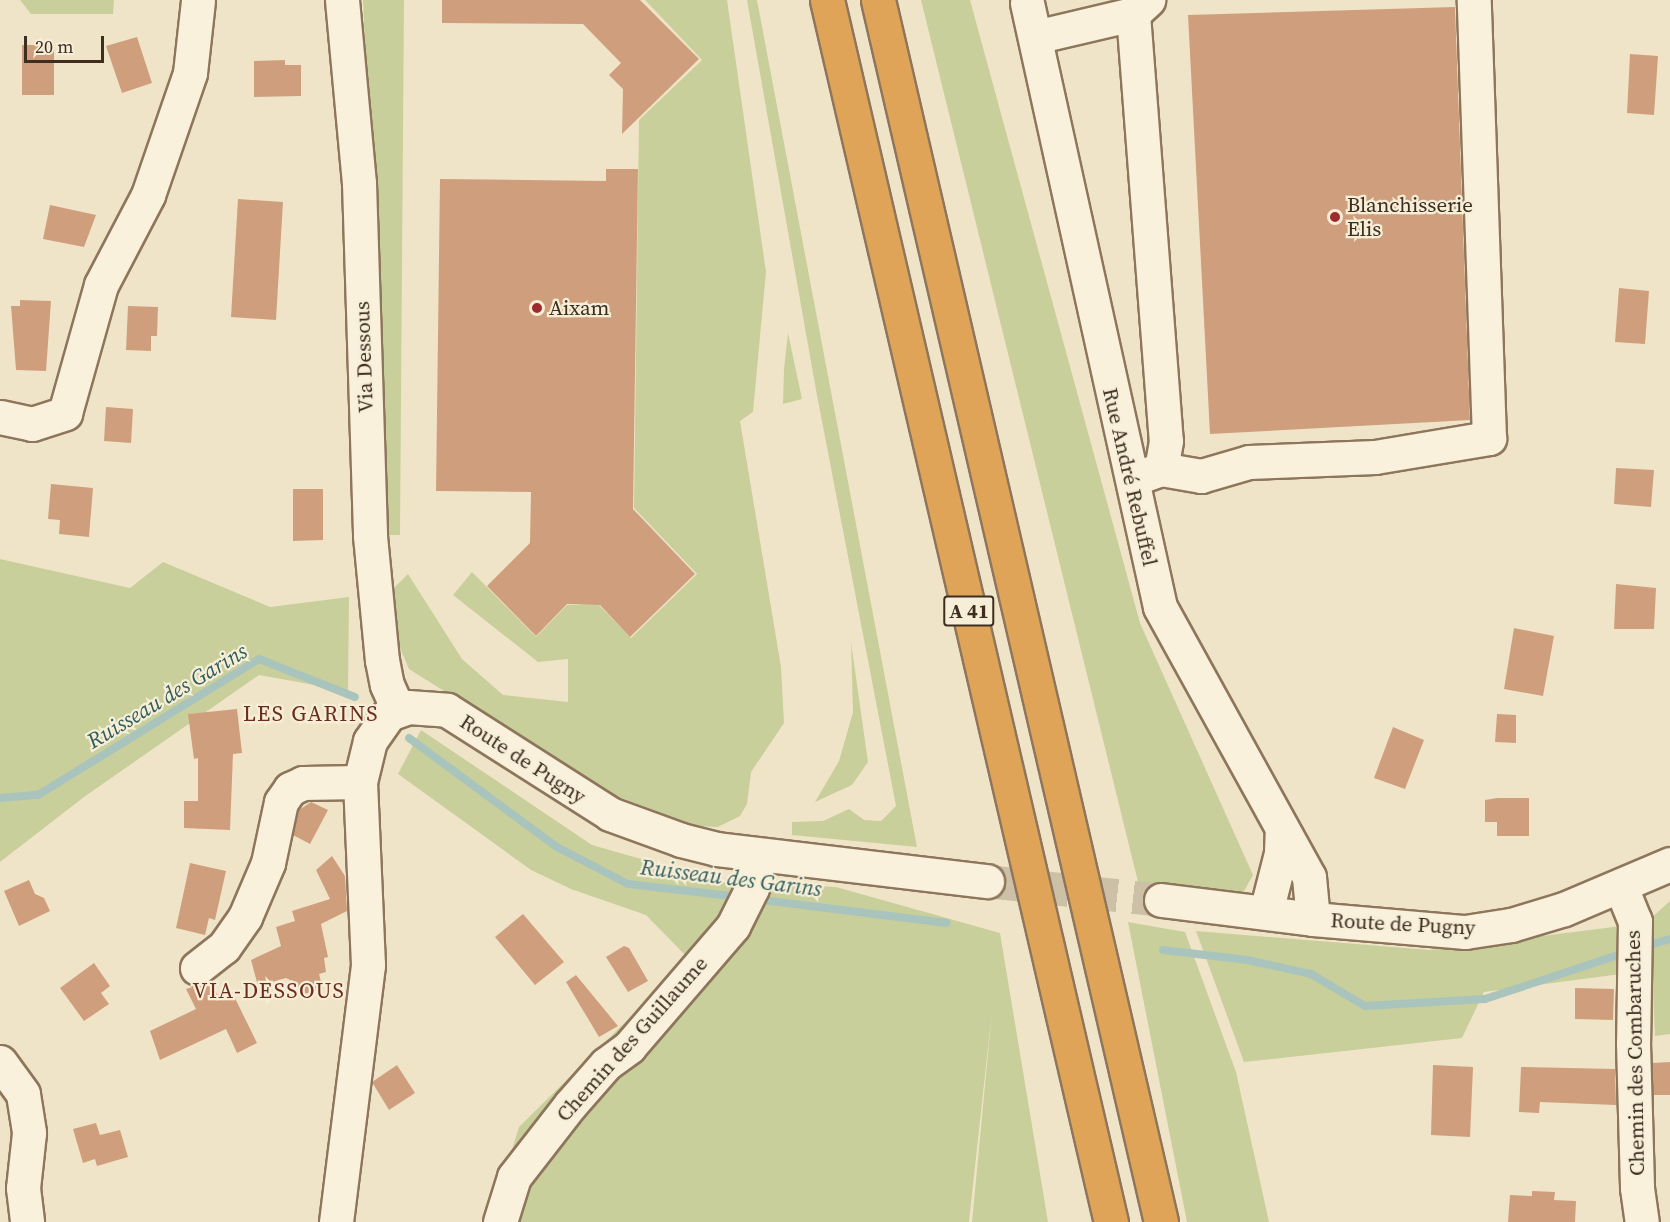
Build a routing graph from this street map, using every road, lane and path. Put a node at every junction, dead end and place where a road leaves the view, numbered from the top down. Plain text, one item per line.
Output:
1 (198, 0) edge
2 (342, 0) edge
3 (827, 0) edge
4 (878, 0) edge
5 (1474, 0) edge
6 (1027, 3) dead end
7 (1141, 7) edge
8 (1035, 37) junction
9 (0, 417) edge
10 (1161, 469) junction
11 (1129, 481) junction
12 (398, 710) junction
13 (360, 782) junction
14 (1282, 829) junction
15 (759, 855) junction
16 (1670, 864) edge
17 (987, 881) tunnel mouth
18 (1621, 887) junction
19 (1161, 900) tunnel mouth
20 (1266, 912) junction
21 (1313, 919) junction
22 (197, 968) dead end
23 (0, 1062) edge
24 (514, 1177) junction
25 (27, 1222) edge
26 (336, 1222) edge
27 (478, 1222) edge
28 (500, 1222) edge
29 (1111, 1222) edge
30 (1161, 1222) edge
31 (1642, 1222) edge

1 - 9 street
2 - 12 street, Via Dessous
3 - 29 highway, A 41
4 - 30 highway, A 41
5 - 10 street
6 - 8 street, Rue André Rebuffel
7 - 8 street
7 - 10 street
8 - 11 street, Rue André Rebuffel
10 - 11 street
11 - 14 street, Rue André Rebuffel
12 - 13 street
12 - 15 street, Route de Pugny
13 - 22 street
13 - 26 street
14 - 20 street
14 - 21 street, Rue André Rebuffel
15 - 17 street, Route de Pugny
15 - 24 street, Chemin des Guillaume
16 - 18 street, Route de Pugny
18 - 21 street, Route de Pugny
18 - 31 street, Chemin des Combaruches
19 - 20 street, Route de Pugny
20 - 21 street, Route de Pugny
23 - 25 street
24 - 27 street
24 - 28 street, Chemin des Guillaume

